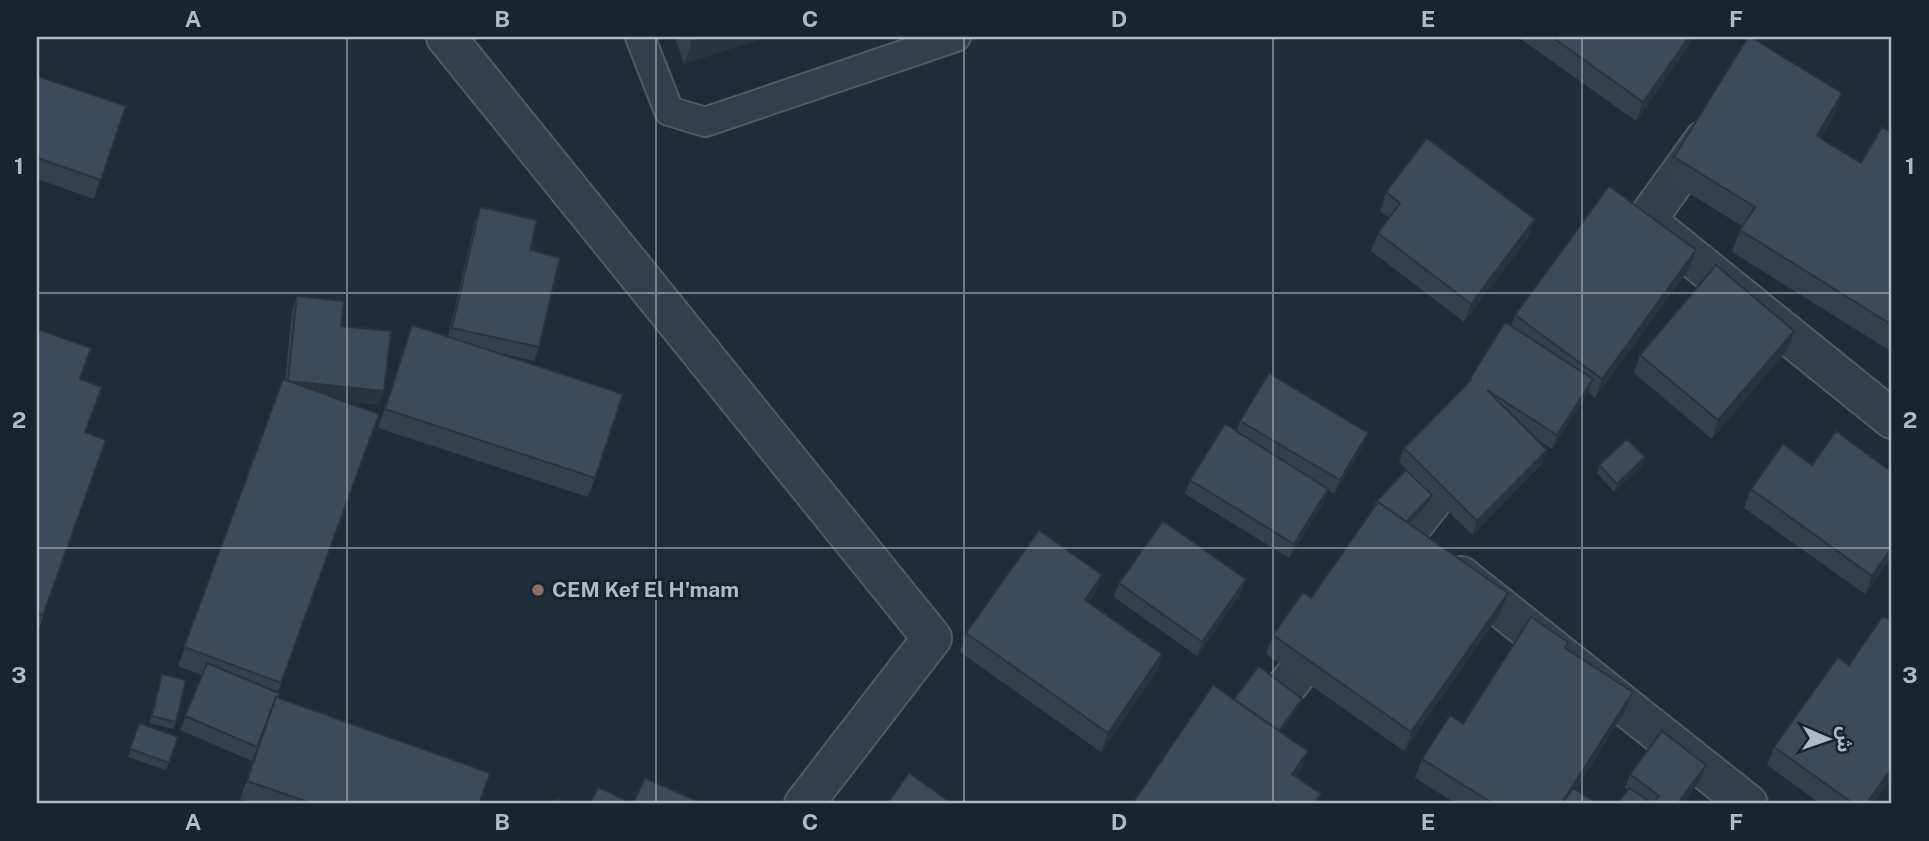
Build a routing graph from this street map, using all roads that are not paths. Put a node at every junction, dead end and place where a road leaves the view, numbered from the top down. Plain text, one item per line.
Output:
1 (446, 37) edge
2 (640, 37) edge
3 (956, 37) edge
4 (1721, 116) edge
5 (1647, 222) junction
6 (1597, 286) edge
7 (1892, 419) edge
8 (1490, 426) edge
9 (1425, 548) junction
10 (804, 804) edge
11 (1194, 804) edge
12 (1748, 804) edge

1 - 10 street
2 - 3 lane
4 - 5 street
5 - 6 street
5 - 7 street
8 - 9 street
9 - 11 street
9 - 12 street

